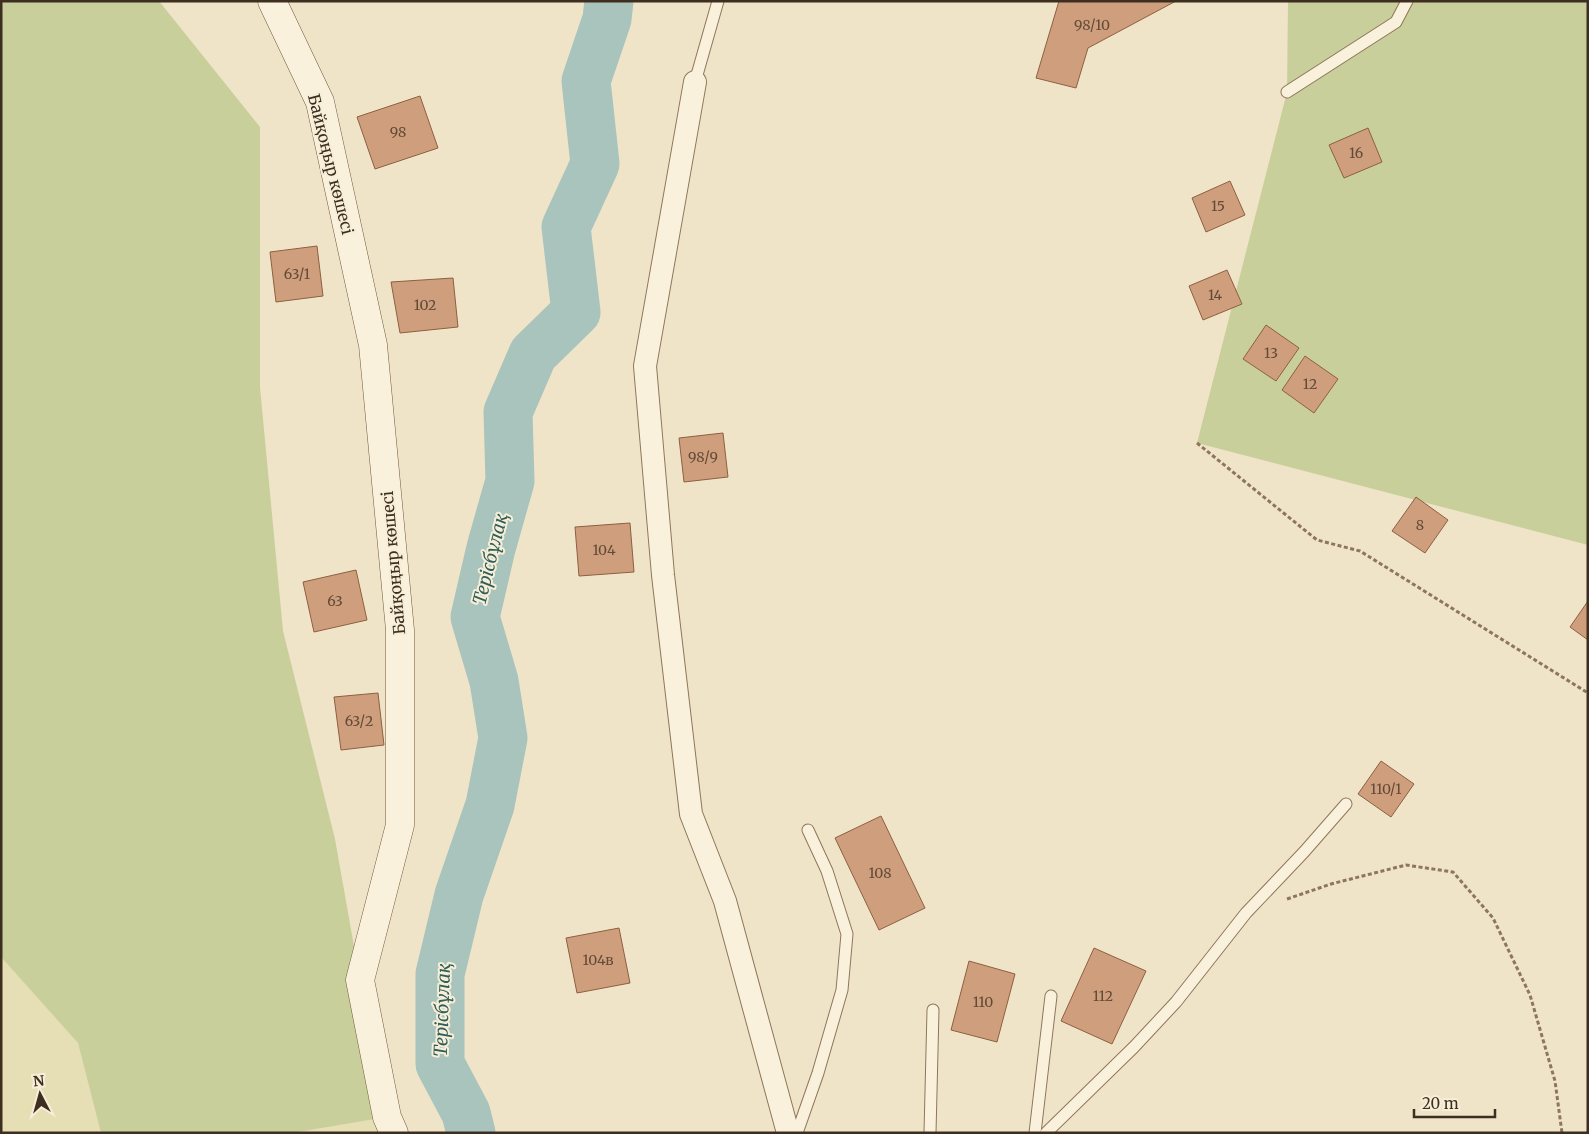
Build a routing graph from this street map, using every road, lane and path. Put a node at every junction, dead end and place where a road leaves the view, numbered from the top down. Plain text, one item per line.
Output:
1 (272, 1) edge
2 (718, 1) edge
3 (1407, 1) edge
4 (695, 82) joint
5 (1287, 92) dead end
6 (1197, 443) dead end
7 (1588, 693) edge
8 (1346, 804) dead end
9 (808, 830) dead end
10 (1246, 913) junction
11 (1051, 996) dead end
12 (933, 1010) dead end
13 (394, 1133) edge
14 (788, 1133) edge
15 (797, 1133) edge
16 (930, 1133) edge
17 (1035, 1133) edge
18 (1046, 1133) edge
19 (1562, 1133) edge

1 - 13 street, Байқоңыр көшесі
2 - 4 lane
3 - 5 lane
4 - 14 street
6 - 7 path
8 - 10 lane
9 - 15 lane
10 - 18 lane
10 - 19 path
11 - 17 lane
12 - 16 lane

